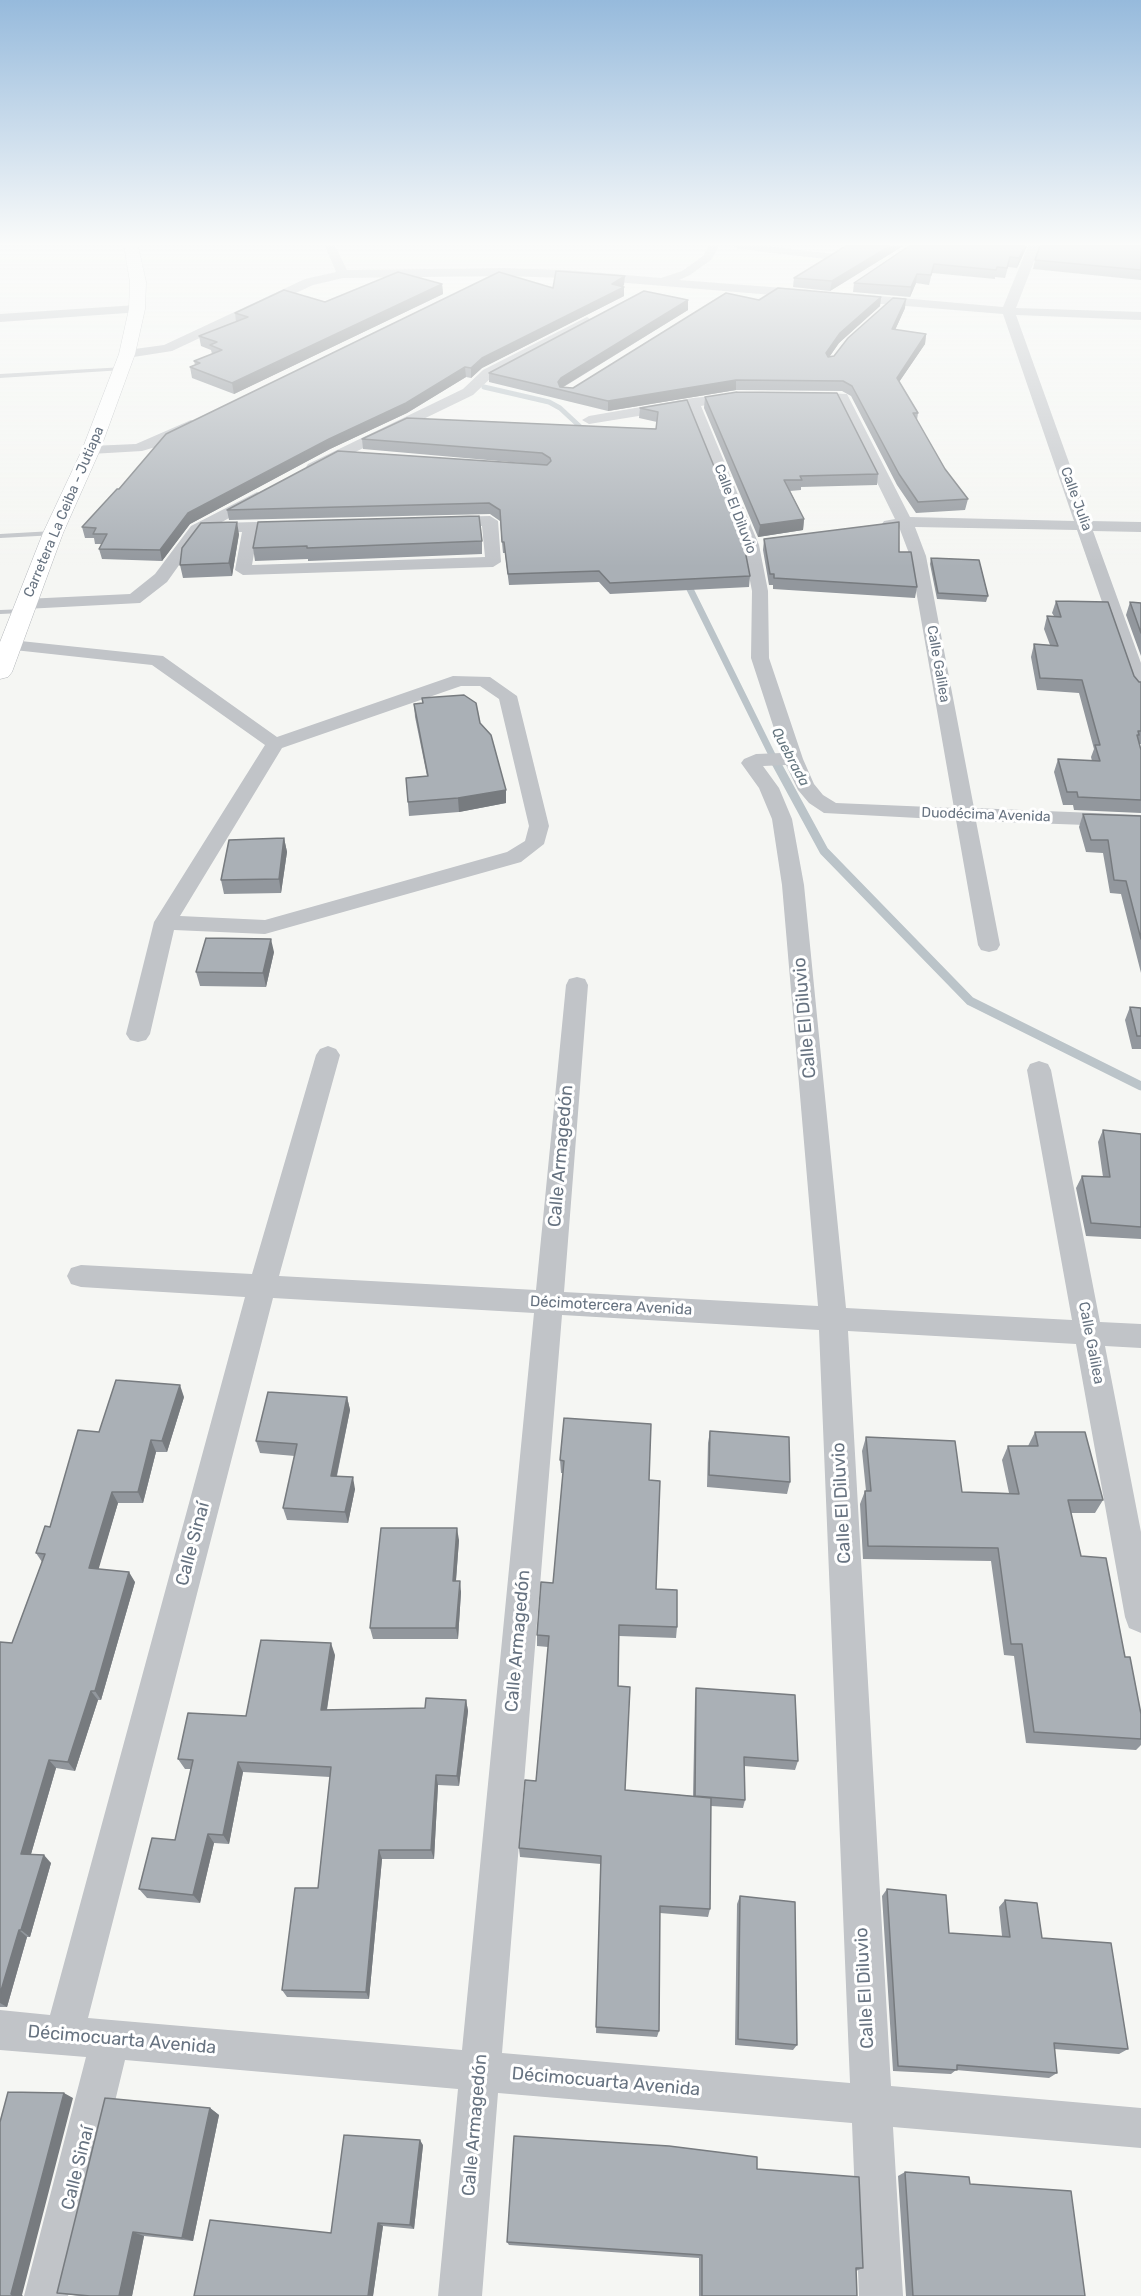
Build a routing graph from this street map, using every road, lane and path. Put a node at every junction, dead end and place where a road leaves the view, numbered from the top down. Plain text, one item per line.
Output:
1 (127, 353) edge
2 (150, 353) edge
3 (526, 353) edge
4 (1023, 353) edge
5 (125, 361) junction
6 (0, 376) edge
7 (748, 396) edge
8 (795, 396) edge
9 (693, 402) junction
10 (202, 418) edge
11 (590, 420) dead end
12 (91, 450) junction
13 (336, 454) junction
14 (371, 457) edge
15 (297, 476) edge
16 (267, 491) edge
17 (905, 522) junction
18 (430, 523) edge
19 (1085, 525) junction
20 (310, 526) edge
21 (251, 527) junction
22 (872, 527) edge
23 (1141, 527) edge
24 (197, 529) junction
25 (53, 533) junction
26 (0, 536) edge
27 (16, 609) edge
28 (11, 645) junction
29 (0, 672) edge
30 (1141, 688) edge
31 (275, 744) junction
32 (777, 759) junction
33 (831, 809) joint
34 (965, 815) junction
35 (1141, 821) edge
36 (165, 922) junction
37 (988, 945) dead end
38 (577, 985) dead end
39 (138, 1034) dead end
40 (328, 1055) dead end
41 (1039, 1070) dead end
42 (81, 1276) dead end
43 (262, 1286) junction
44 (549, 1302) junction
45 (833, 1318) junction
46 (1089, 1333) junction
47 (1141, 1336) edge
48 (1141, 1617) edge
49 (0, 2030) edge
50 (64, 2035) junction
51 (110, 2039) junction
52 (480, 2071) junction
53 (871, 2104) junction
54 (1141, 2128) edge
55 (46, 2296) edge
56 (460, 2296) edge
57 (881, 2296) edge

1 - 5 main road, Carretera La Ceiba - Jutiapa
2 - 5 street
3 - 13 street
4 - 19 street, Calle Julia
5 - 6 lane
5 - 12 main road, Carretera La Ceiba - Jutiapa
7 - 9 street
8 - 17 street, Calle Galilea
9 - 11 street
9 - 32 street, Calle El Diluvio
10 - 12 street
12 - 25 main road, Carretera La Ceiba - Jutiapa
13 - 14 street
13 - 15 street
16 - 24 street
17 - 19 street
17 - 22 street
17 - 34 street, Calle Galilea
18 - 21 street
19 - 23 street
19 - 30 street, Calle Julia
20 - 21 street
21 - 24 street
24 - 27 street
25 - 26 lane
25 - 27 main road, Carretera La Ceiba - Jutiapa
27 - 28 main road, Carretera La Ceiba - Jutiapa
28 - 29 main road, Carretera La Ceiba - Jutiapa
28 - 31 street
31 - 36 street
31 - 36 street
32 - 33 street, Calle El Diluvio
32 - 45 street, Calle El Diluvio
33 - 34 street, Duodécima Avenida
34 - 35 street, Duodécima Avenida
34 - 37 street, Calle Galilea
36 - 39 street
38 - 44 street, Calle Armagedón
40 - 43 street, Calle Sinaí
41 - 46 street, Calle Galilea
42 - 43 street, Décimotercera Avenida
43 - 44 street, Décimotercera Avenida
43 - 50 street, Calle Sinaí
44 - 45 street, Décimotercera Avenida
44 - 52 street, Calle Armagedón
45 - 46 street, Décimotercera Avenida
45 - 53 street, Calle El Diluvio
46 - 47 street, Décimotercera Avenida
46 - 48 street, Calle Galilea
49 - 50 street, Décimocuarta Avenida
50 - 51 street, Décimocuarta Avenida
51 - 52 street, Décimocuarta Avenida
51 - 55 street, Calle Sinaí
52 - 53 street, Décimocuarta Avenida
52 - 56 street, Calle Armagedón
53 - 54 street, Décimocuarta Avenida
53 - 57 street, Calle El Diluvio

